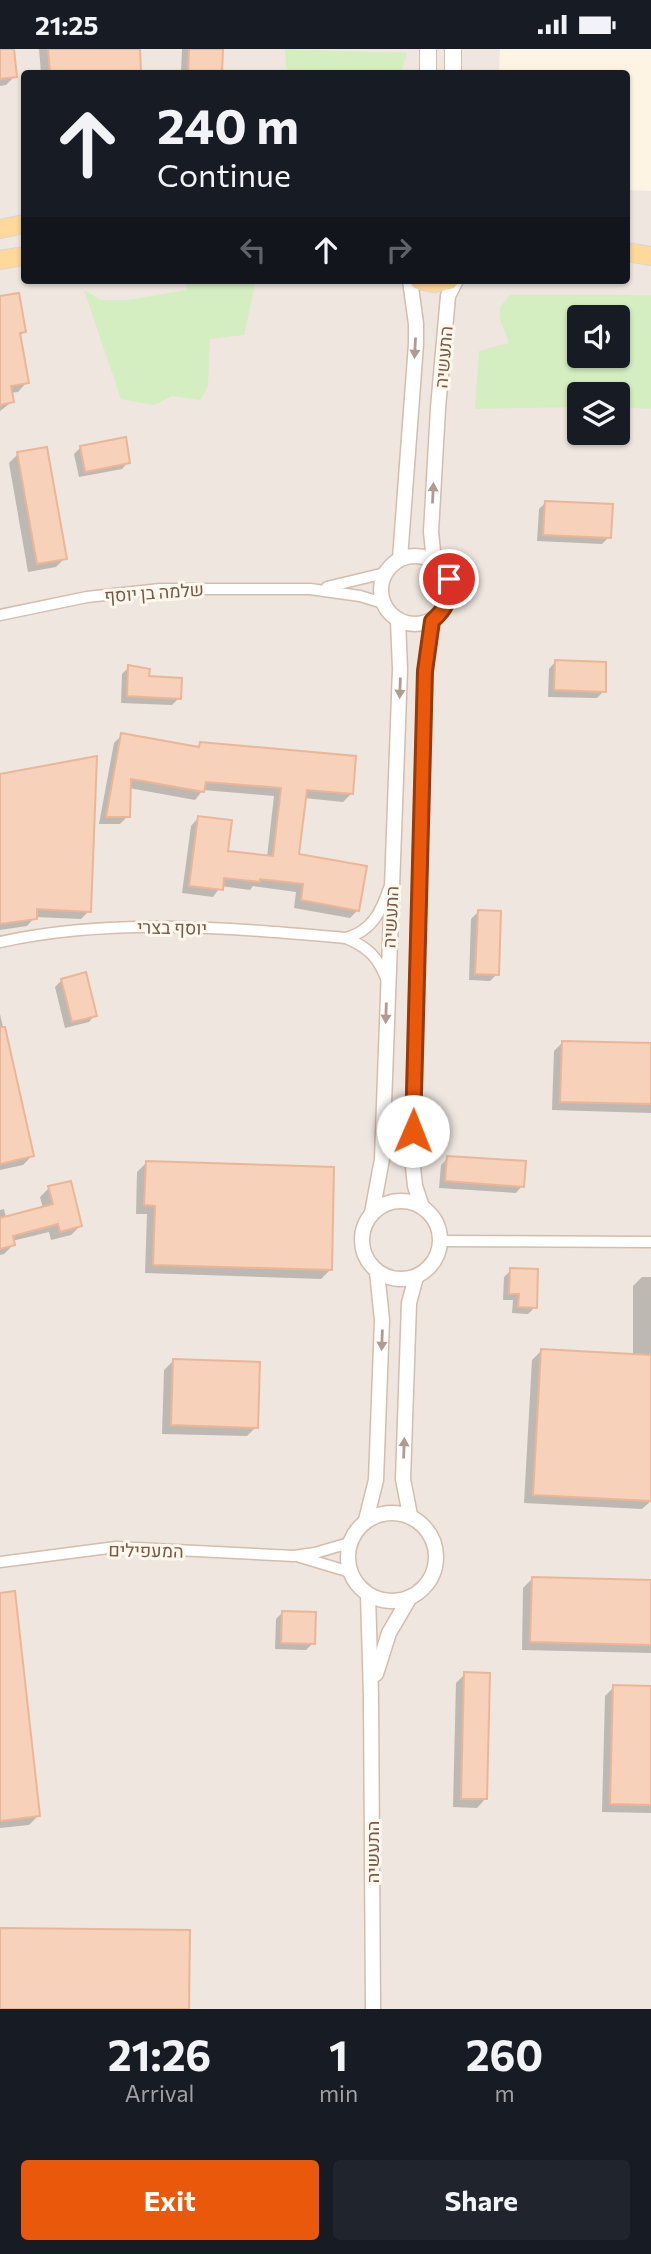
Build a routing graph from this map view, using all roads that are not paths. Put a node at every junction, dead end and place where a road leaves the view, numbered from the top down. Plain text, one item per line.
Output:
1 (428, 49) edge
2 (453, 49) edge
3 (428, 70) edge
4 (453, 70) edge
5 (21, 225) edge
6 (0, 229) edge
7 (630, 253) edge
8 (21, 256) edge
9 (651, 256) edge
10 (0, 260) edge
11 (630, 262) edge
12 (651, 262) edge
13 (411, 284) edge
14 (454, 284) edge
15 (400, 559) junction
16 (434, 560) junction
17 (385, 573) junction
18 (310, 589) junction
19 (383, 603) junction
20 (0, 615) edge
21 (398, 620) junction
22 (432, 621) junction
23 (392, 880) junction
24 (346, 938) junction
25 (0, 942) edge
26 (387, 981) junction
27 (422, 1207) junction
28 (372, 1213) junction
29 (440, 1241) junction
30 (651, 1242) edge
31 (377, 1272) junction
32 (416, 1277) junction
33 (410, 1515) junction
34 (366, 1520) junction
35 (349, 1543) junction
36 (294, 1556) junction
37 (0, 1562) edge
38 (350, 1572) junction
39 (368, 1594) junction
40 (410, 1597) junction
41 (371, 1696) junction
42 (373, 2009) edge

1 - 3 main road
2 - 4 main road
5 - 6 main road
7 - 9 main road
8 - 10 main road
11 - 12 main road
13 -> 15 street, התעשיה
16 -> 14 street, התעשיה
15 - 16 street
15 - 17 street
16 - 22 street
17 - 18 street, שלמה בן יוסף
17 - 19 street
18 - 19 street, שלמה בן יוסף
18 - 20 street, שלמה בן יוסף
19 - 21 street
21 - 22 street
21 -> 23 street, התעשיה
22 - 27 street, התעשיה
23 - 24 street
23 - 26 street, התעשיה
24 - 25 street, יוסף בצרי
24 - 26 street, יוסף בצרי
26 -> 28 street, התעשיה
27 - 28 street
27 - 29 street
28 - 31 street
29 - 30 street
29 - 32 street
31 - 32 street
31 -> 34 street
33 -> 32 street
33 - 34 street
33 - 40 street
34 - 35 street
35 - 36 street, המעפילים
35 - 38 street
36 - 37 street, המעפילים
36 - 38 street, המעפילים
38 - 39 street
39 - 40 street
39 - 41 street, התעשיה
40 - 41 street, התעשיה
41 - 42 street, התעשיה

